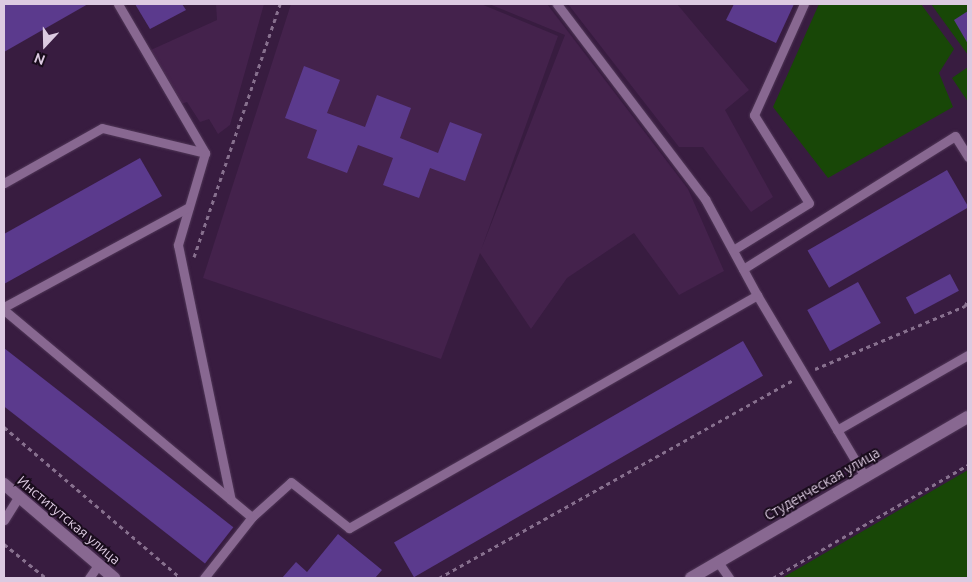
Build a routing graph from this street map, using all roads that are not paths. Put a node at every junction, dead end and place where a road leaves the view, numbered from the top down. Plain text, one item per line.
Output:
1 (118, 4) edge
2 (557, 4) edge
3 (804, 4) edge
4 (205, 153) junction
5 (968, 157) edge
6 (4, 183) edge
7 (189, 207) junction
8 (733, 250) junction
9 (743, 268) junction
10 (757, 294) junction
11 (4, 309) edge
12 (968, 355) edge
13 (968, 417) edge
14 (837, 430) junction
15 (866, 477) junction
16 (4, 484) edge
17 (19, 496) junction
18 (231, 500) junction
19 (252, 517) junction
20 (4, 520) edge
21 (718, 562) junction
22 (98, 565) junction
23 (89, 578) edge
24 (114, 578) edge
25 (204, 578) edge
26 (691, 578) edge
27 (729, 578) edge

1 - 4 lane
2 - 8 lane
3 - 8 lane
4 - 6 lane
4 - 7 lane
5 - 9 lane
7 - 11 lane
7 - 18 lane
8 - 9 lane
9 - 10 lane
10 - 14 lane
10 - 19 lane
11 - 18 lane
12 - 14 lane
13 - 15 street, Студенческая улица
14 - 15 lane
15 - 21 street, Студенческая улица
16 - 17 street, Институтская улица
17 - 20 lane
17 - 22 street, Институтская улица
18 - 19 lane
19 - 25 lane
21 - 26 street, Студенческая улица
21 - 27 lane
22 - 23 lane
22 - 24 street, Институтская улица

